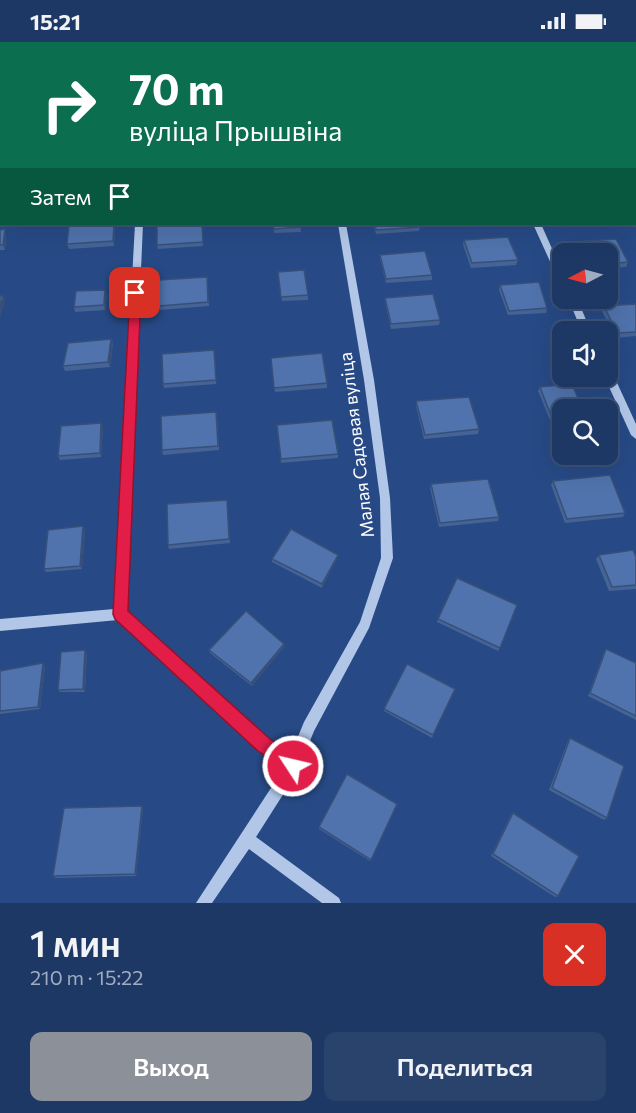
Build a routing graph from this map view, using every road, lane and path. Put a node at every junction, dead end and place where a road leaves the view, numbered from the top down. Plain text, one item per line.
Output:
1 (139, 225) edge
2 (342, 225) edge
3 (537, 225) edge
4 (552, 257) edge
5 (614, 387) edge
6 (636, 435) edge
7 (120, 614) junction
8 (0, 624) edge
9 (293, 766) junction
10 (248, 839) junction
11 (203, 903) edge
12 (334, 903) edge

1 - 7 street
2 - 9 street, Малая Садовая вуліца
3 - 4 street
5 - 6 street
7 - 8 street
7 - 9 street
9 - 10 street, Малая Садовая вуліца
10 - 11 street, Малая Садовая вуліца
10 - 12 street

